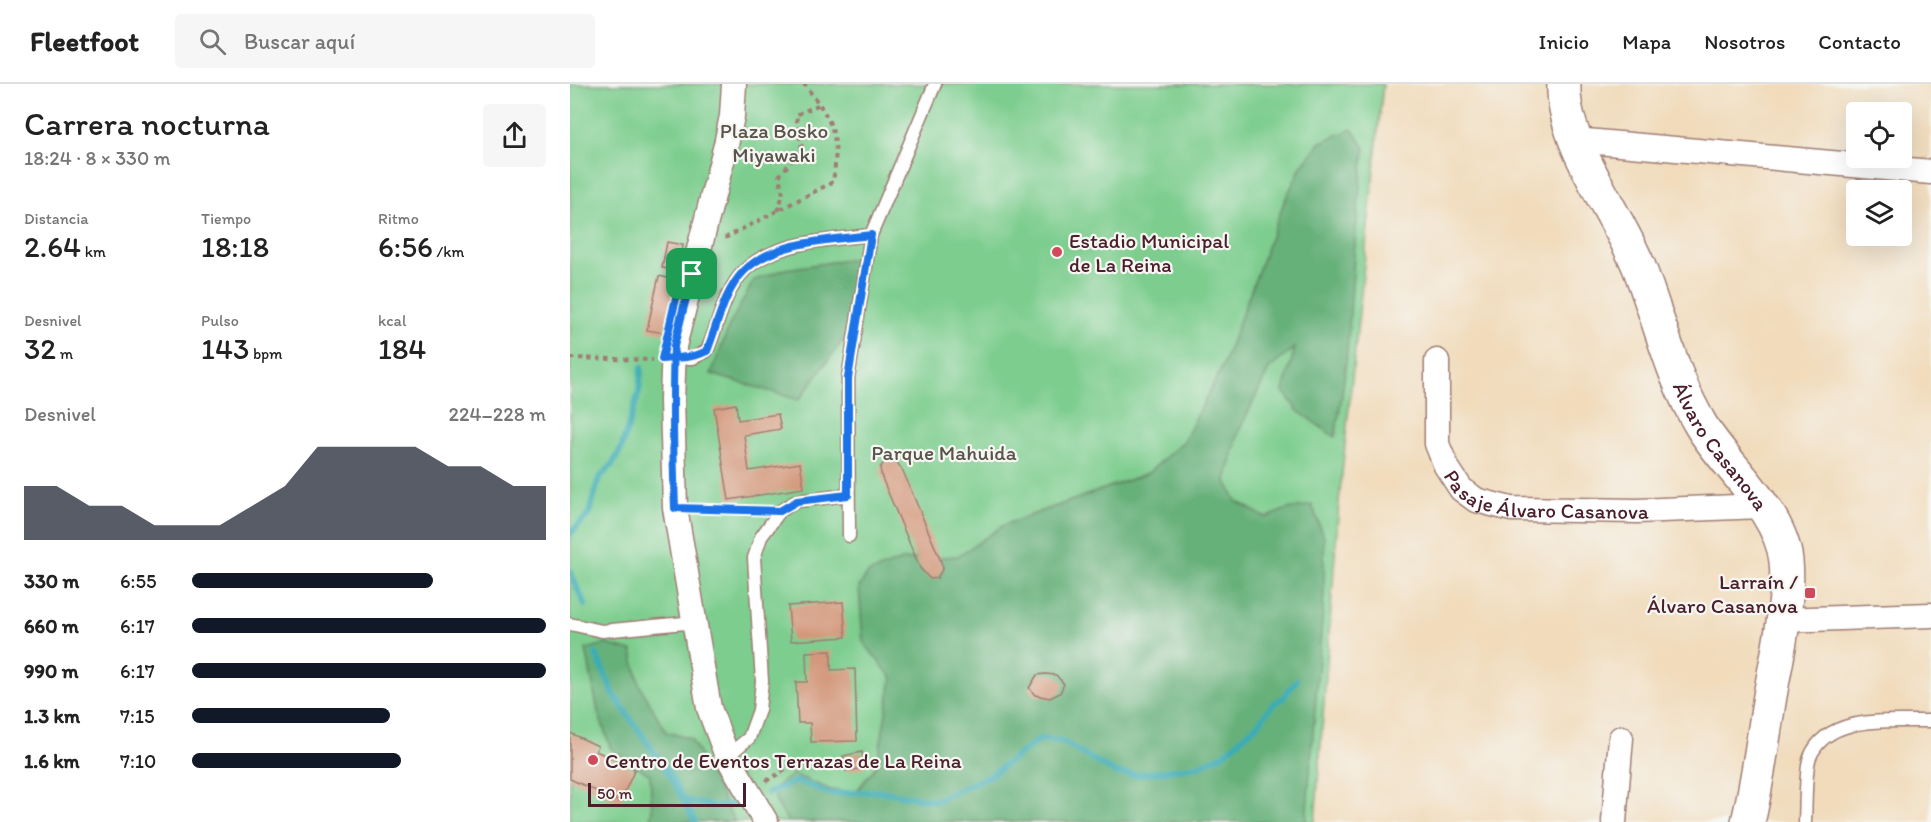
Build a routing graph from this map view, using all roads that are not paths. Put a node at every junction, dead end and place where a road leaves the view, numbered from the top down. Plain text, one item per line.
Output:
1 (734, 84) edge
2 (935, 84) edge
3 (1564, 84) edge
4 (1575, 140) junction
5 (1931, 172) edge
6 (871, 235) junction
7 (674, 358) junction
8 (1437, 361) dead end
9 (848, 495) junction
10 (1762, 506) junction
11 (849, 536) dead end
12 (1931, 615) edge
13 (1781, 620) junction
14 (695, 622) junction
15 (570, 624) edge
16 (1931, 721) edge
17 (1621, 738) dead end
18 (727, 756) junction
19 (766, 822) edge
20 (1614, 822) edge
21 (1748, 822) edge
22 (1805, 822) edge

1 - 7 street
2 - 6 lane
3 - 4 street, Álvaro Casanova
4 - 5 street
4 - 10 street, Álvaro Casanova
6 - 7 lane
6 - 9 lane
7 - 14 street
8 - 10 street, Pasaje Álvaro Casanova
9 - 11 lane
9 - 18 lane
10 - 13 street, Álvaro Casanova
12 - 13 street
13 - 21 street, Álvaro Casanova
14 - 15 lane
14 - 18 street
16 - 22 lane
17 - 20 street
18 - 19 street

